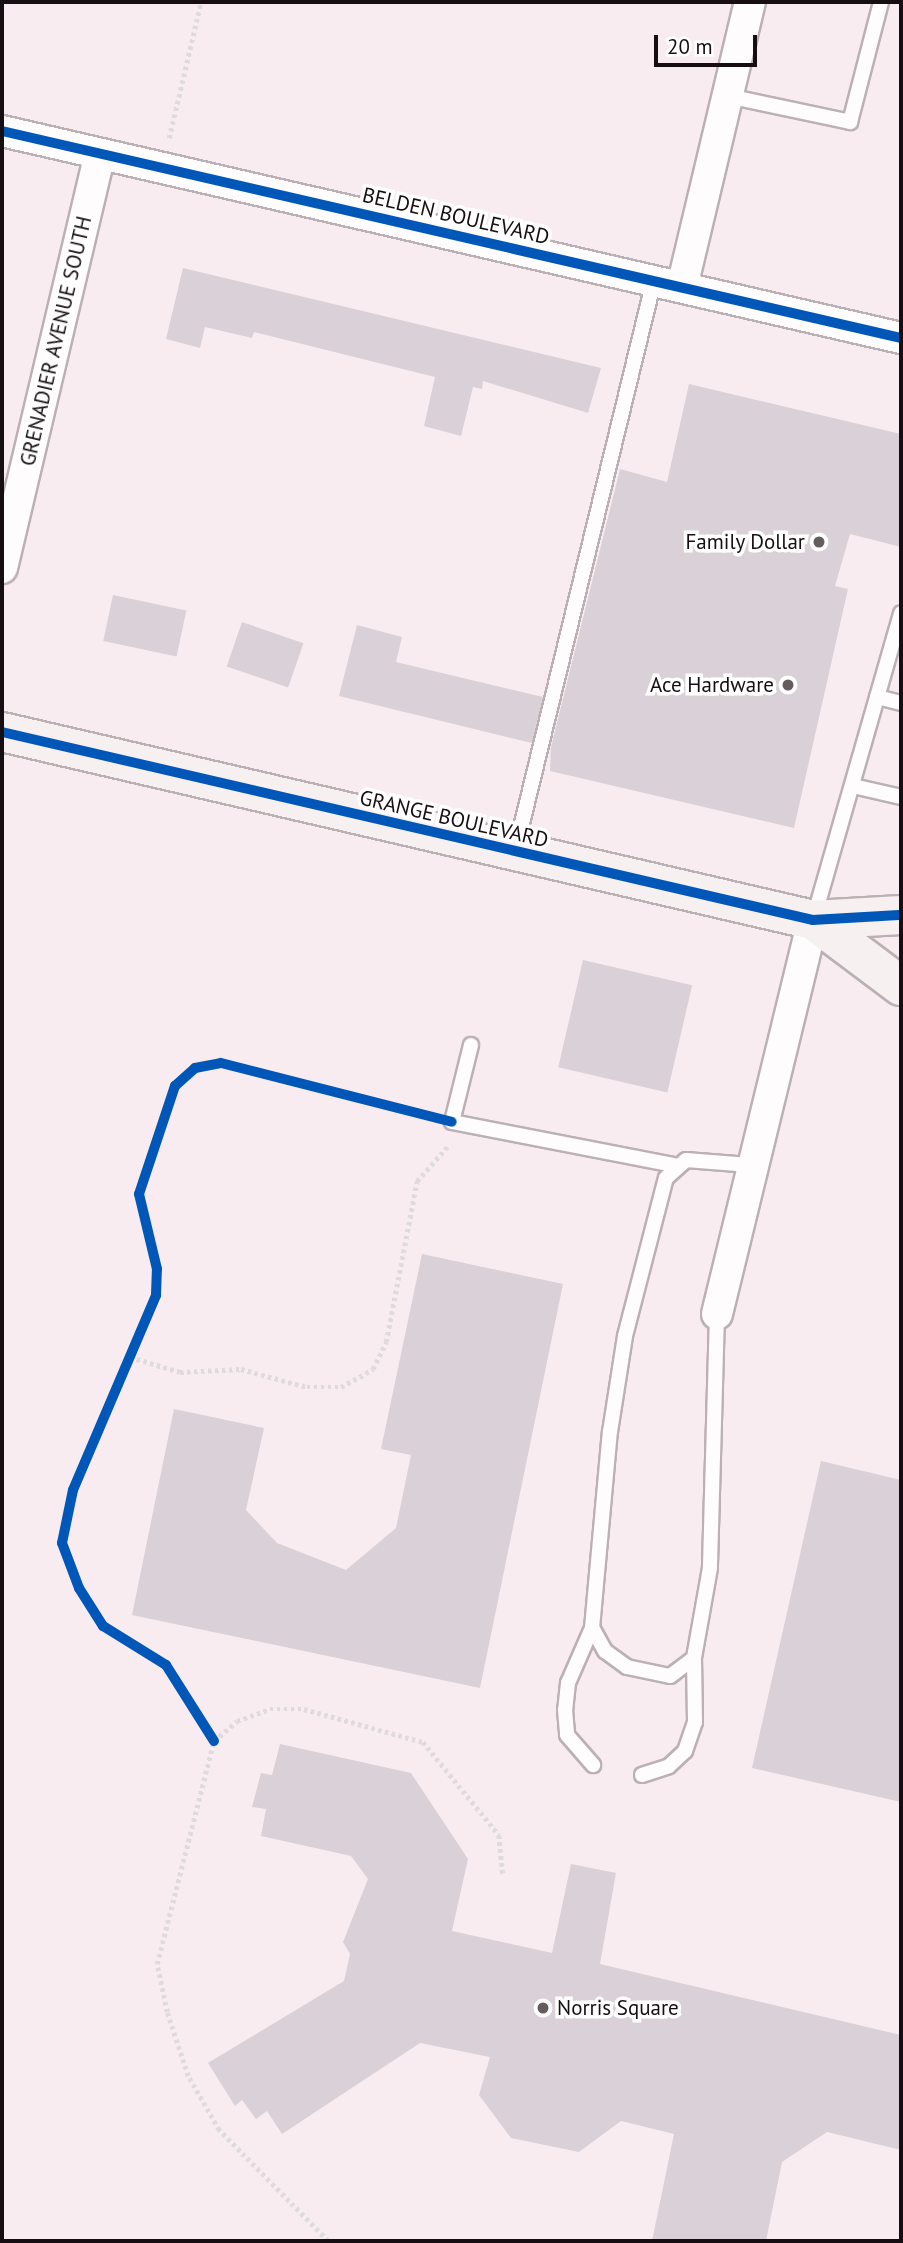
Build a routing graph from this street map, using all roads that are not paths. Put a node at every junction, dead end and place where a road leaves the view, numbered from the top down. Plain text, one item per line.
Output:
1 (750, 2) edge
2 (881, 2) edge
3 (728, 96) junction
4 (2, 131) edge
5 (100, 155) junction
6 (654, 280) junction
7 (682, 287) junction
8 (901, 338) edge
9 (2, 568) edge
10 (901, 613) edge
11 (877, 697) junction
12 (901, 703) edge
13 (2, 732) edge
14 (853, 786) junction
15 (901, 797) edge
16 (515, 853) junction
17 (901, 915) edge
18 (813, 920) junction
19 (901, 986) edge
20 (471, 1045) dead end
21 (674, 1165) junction
22 (750, 1165) junction
23 (717, 1314) joint
24 (592, 1628) junction
25 (694, 1658) junction
26 (593, 1765) dead end
27 (642, 1775) dead end

1 - 3 street
2 - 3 lane
3 - 7 street
4 - 5 street, BELDEN BOULEVARD
5 - 6 street, BELDEN BOULEVARD
5 - 9 street, GRENADIER AVENUE SOUTH
6 - 7 street, BELDEN BOULEVARD
6 - 16 lane
7 - 8 street, BELDEN BOULEVARD
10 - 11 lane
11 - 12 lane
11 - 14 lane
13 - 16 street, GRANGE BOULEVARD
14 - 15 lane
14 - 18 lane
16 - 18 street, GRANGE BOULEVARD
17 - 18 street, GRANGE BOULEVARD
18 - 19 street, GRANGE BOULEVARD
18 - 22 street
20 - 21 lane
21 - 22 lane
21 - 24 lane
22 - 23 street
23 - 25 lane
24 - 25 lane
24 - 26 lane
25 - 27 lane

